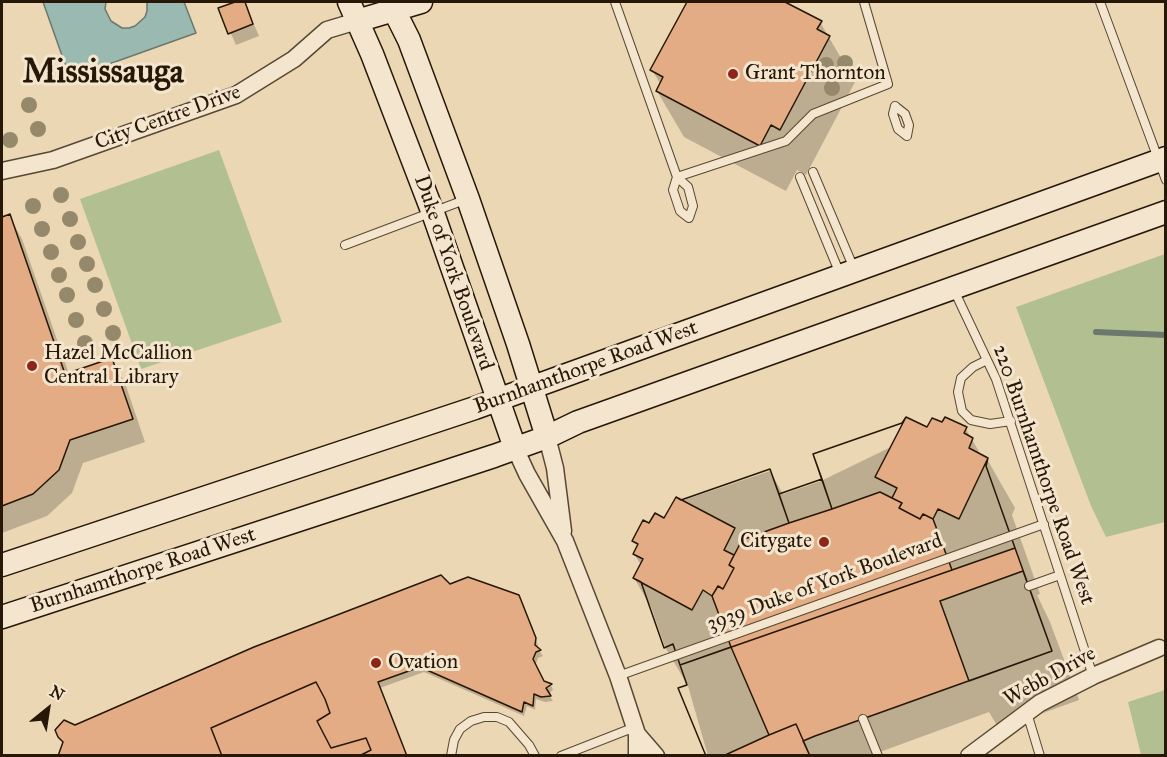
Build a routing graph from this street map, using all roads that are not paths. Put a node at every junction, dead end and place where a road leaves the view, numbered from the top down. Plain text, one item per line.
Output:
1 (421, 2) edge
2 (615, 2) edge
3 (864, 2) edge
4 (1100, 2) edge
5 (392, 6) edge
6 (353, 11) edge
7 (1163, 166) edge
8 (2, 171) edge
9 (813, 172) dead end
10 (800, 177) dead end
11 (468, 199) junction
12 (1166, 212) edge
13 (433, 213) junction
14 (345, 245) dead end
15 (848, 274) junction
16 (953, 288) junction
17 (987, 360) junction
18 (531, 387) junction
19 (497, 400) junction
20 (1011, 421) junction
21 (547, 437) junction
22 (515, 448) junction
23 (1044, 524) junction
24 (565, 541) junction
25 (2, 565) edge
26 (1060, 575) junction
27 (1029, 586) dead end
28 (2, 617) edge
29 (1159, 648) dead end
30 (618, 676) junction
31 (1093, 676) junction
32 (1026, 713) junction
33 (863, 719) dead end
34 (636, 730) junction
35 (451, 756) edge
36 (535, 756) edge
37 (561, 756) edge
38 (637, 756) edge
39 (656, 756) edge
40 (878, 756) edge
41 (969, 756) edge
42 (1040, 756) edge

1 - 5 main road, City Centre Drive
2 - 3 lane
4 - 7 lane
5 - 6 main road, City Centre Drive
5 - 11 main road, Duke of York Boulevard
6 - 8 street, City Centre Drive
6 - 13 main road, Duke of York Boulevard
7 - 15 main road, Burnhamthorpe Road West
9 - 15 lane
10 - 15 lane
11 - 13 lane
11 - 18 main road, Duke of York Boulevard
12 - 16 main road, Burnhamthorpe Road West
13 - 14 lane
13 - 19 main road, Duke of York Boulevard
15 - 18 main road, Burnhamthorpe Road West
16 - 17 lane, 220 Burnhamthorpe Road West
16 - 21 main road, Burnhamthorpe Road West
17 - 20 lane, 220 Burnhamthorpe Road West
17 - 20 lane
18 - 19 main road, Burnhamthorpe Road West
18 - 21 main road, Duke of York Boulevard
19 - 22 main road, Duke of York Boulevard
19 - 25 main road, Burnhamthorpe Road West
20 - 23 lane, 220 Burnhamthorpe Road West
21 - 22 main road, Burnhamthorpe Road West
21 - 24 street, Duke of York Boulevard
22 - 24 street, Duke of York Boulevard
22 - 28 main road, Burnhamthorpe Road West
23 - 26 lane, 220 Burnhamthorpe Road West
23 - 30 lane, 3939 Duke of York Boulevard
24 - 30 street, Duke of York Boulevard
26 - 27 lane
26 - 31 lane, 220 Burnhamthorpe Road West
29 - 31 street, Webb Drive
30 - 34 street, Duke of York Boulevard
31 - 32 street, Webb Drive
32 - 41 street, Webb Drive
32 - 42 lane
33 - 40 lane
34 - 37 lane
34 - 38 street, Duke of York Boulevard
34 - 39 street, Duke of York Boulevard
35 - 36 lane

